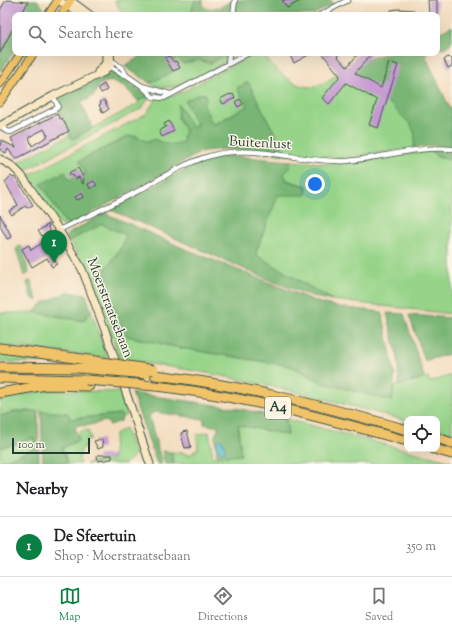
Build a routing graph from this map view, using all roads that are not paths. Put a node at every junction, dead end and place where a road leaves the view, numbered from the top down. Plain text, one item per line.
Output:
1 (58, 0) edge
2 (234, 0) edge
3 (348, 0) edge
4 (70, 2) edge
5 (50, 12) edge
6 (62, 12) edge
7 (79, 12) edge
8 (85, 12) edge
9 (233, 12) edge
10 (326, 12) edge
11 (19, 56) edge
12 (32, 56) edge
13 (107, 56) edge
14 (110, 56) edge
15 (229, 56) edge
16 (243, 56) edge
17 (109, 64) junction
18 (228, 64) junction
19 (0, 84) edge
20 (142, 86) junction
21 (170, 94) junction
22 (53, 96) junction
23 (0, 102) edge
24 (0, 125) edge
25 (452, 149) edge
26 (0, 159) edge
27 (59, 230) junction
28 (0, 348) edge
29 (0, 367) edge
30 (155, 372) junction
31 (0, 378) edge
32 (88, 383) junction
33 (0, 393) edge
34 (404, 429) edge
35 (440, 439) edge
36 (404, 441) edge
37 (452, 443) edge
38 (440, 451) edge
39 (452, 454) edge
40 (150, 464) edge

1 - 4 street
1 - 5 main road
2 - 9 street
3 - 10 street
4 - 6 main road
4 - 7 street
4 - 8 street
11 - 19 main road
12 - 23 main road
13 - 17 street
14 - 17 street
15 - 18 street
16 - 18 street
17 - 20 street
17 - 22 street
18 - 21 street
20 - 21 street
20 - 21 street
22 - 24 street
22 - 24 street
25 - 27 street, Buitenlust
26 - 27 street, Moerstraatsebaan
27 - 40 street, Moerstraatsebaan
28 - 30 highway, A4, bridge
29 - 30 highway, A4, bridge
30 - 34 highway, A4
31 - 32 highway, A4
32 - 33 highway, A4
32 - 36 highway, A4, bridge
35 - 37 highway
38 - 39 highway

